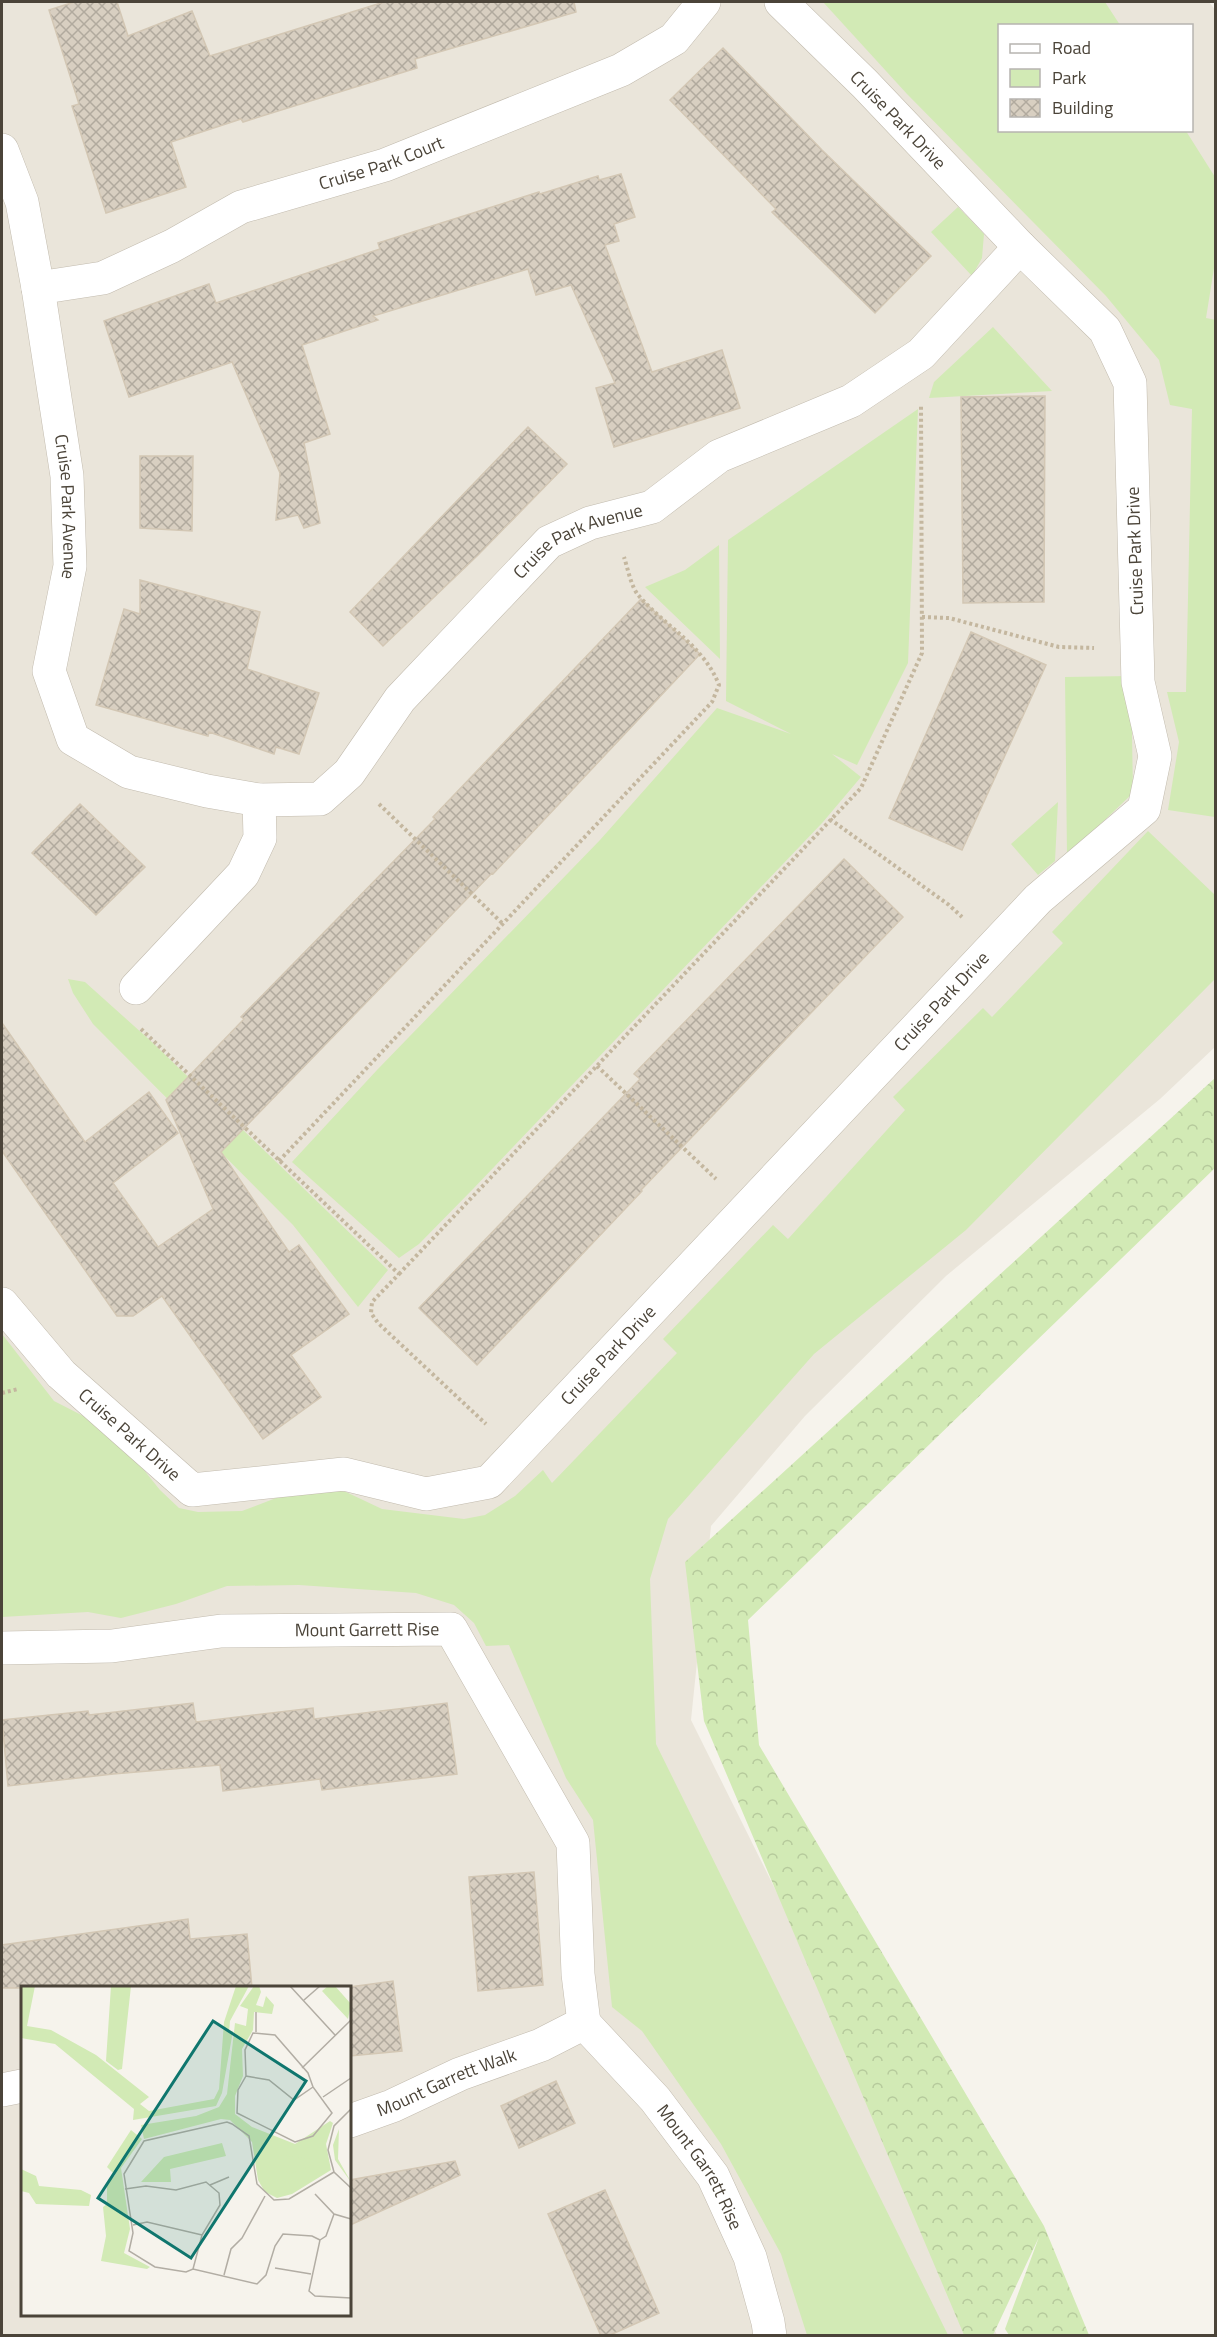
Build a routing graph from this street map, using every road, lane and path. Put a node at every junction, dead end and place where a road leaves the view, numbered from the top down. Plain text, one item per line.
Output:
1 (704, 2) edge
2 (781, 2) edge
3 (2, 150) edge
4 (1020, 247) junction
5 (38, 288) junction
6 (896, 371) junction
7 (610, 518) junction
8 (922, 617) junction
9 (1137, 649) junction
10 (348, 774) junction
11 (259, 800) junction
12 (831, 819) junction
13 (503, 924) junction
14 (993, 946) junction
15 (136, 988) joint
16 (597, 1066) junction
17 (279, 1161) junction
18 (746, 1208) junction
19 (399, 1274) junction
20 (2, 1304) edge
21 (516, 1452) junction
22 (2, 1648) edge
23 (584, 2023) junction
24 (21, 2086) edge
25 (2, 2090) edge
26 (351, 2121) edge
27 (770, 2336) edge

1 - 5 street, Cruise Park Court
2 - 4 street, Cruise Park Drive
3 - 5 street, Cruise Park Avenue
4 - 6 street, Cruise Park Avenue
4 - 9 street, Cruise Park Drive
5 - 11 street, Cruise Park Avenue
6 - 7 street, Cruise Park Avenue
6 - 8 path
7 - 10 street, Cruise Park Avenue
7 - 13 path
8 - 9 path
8 - 12 path
9 - 14 street, Cruise Park Drive
10 - 11 street, Cruise Park Avenue
10 - 13 path
11 - 15 street
12 - 14 path
12 - 16 path
13 - 17 path
14 - 18 street, Cruise Park Drive
15 - 17 path
16 - 18 path
16 - 19 path
17 - 19 path
18 - 21 street, Cruise Park Drive
19 - 21 path
20 - 21 street, Cruise Park Drive
22 - 23 street, Mount Garrett Rise
23 - 26 street, Mount Garrett Walk
23 - 27 street, Mount Garrett Rise
24 - 25 street

